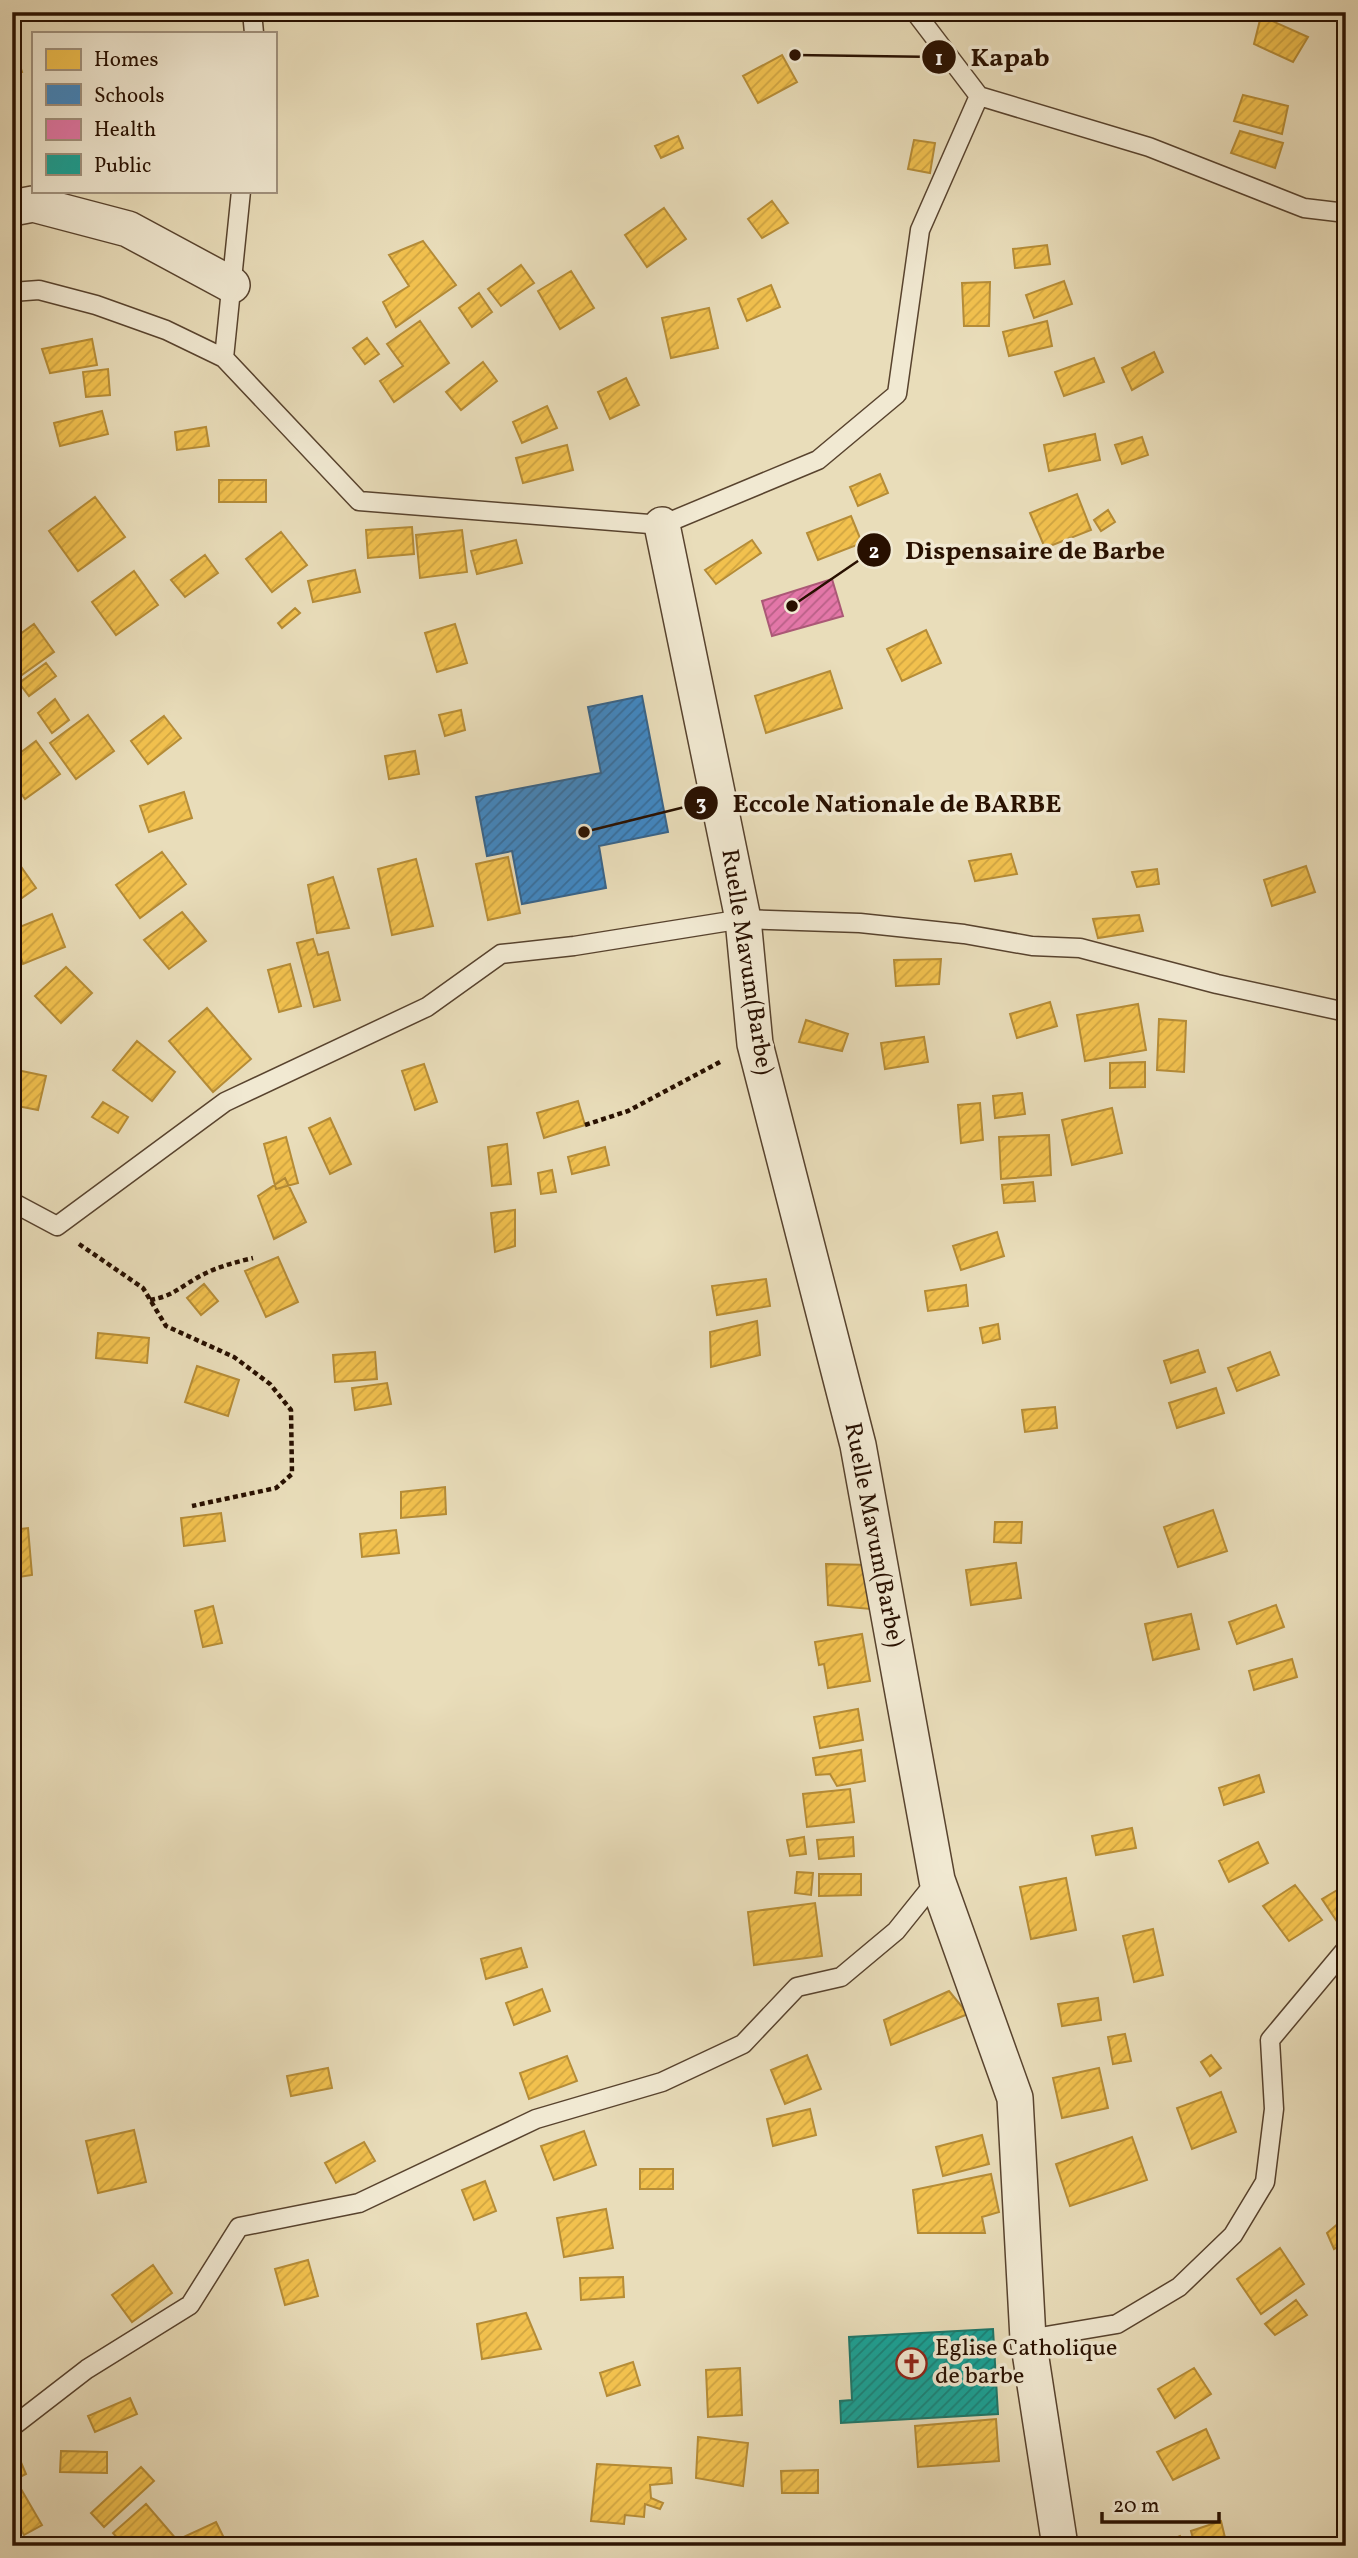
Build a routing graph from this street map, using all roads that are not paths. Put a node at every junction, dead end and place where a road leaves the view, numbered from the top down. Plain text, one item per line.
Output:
1 (252, 12) edge
2 (915, 12) edge
3 (254, 32) edge
4 (979, 96) junction
5 (241, 192) edge
6 (12, 208) edge
7 (1346, 213) edge
8 (232, 285) junction
9 (12, 292) edge
10 (224, 358) junction
11 (662, 525) junction
12 (743, 919) junction
13 (1346, 1012) edge
14 (12, 1202) edge
15 (937, 1880) junction
16 (1346, 1949) edge
17 (1028, 2339) junction
18 (12, 2427) edge
19 (1060, 2546) edge

1 - 3 lane
2 - 4 lane
4 - 7 lane
4 - 11 lane
5 - 8 lane
6 - 8 street
8 - 10 lane
9 - 10 lane
10 - 11 lane
11 - 12 street, Ruelle Mavum(Barbe)
12 - 13 lane
12 - 14 lane
12 - 15 street, Ruelle Mavum(Barbe)
15 - 17 street, Ruelle Mavum(Barbe)
15 - 18 lane
16 - 17 lane
17 - 19 street, Ruelle Mavum(Barbe)

